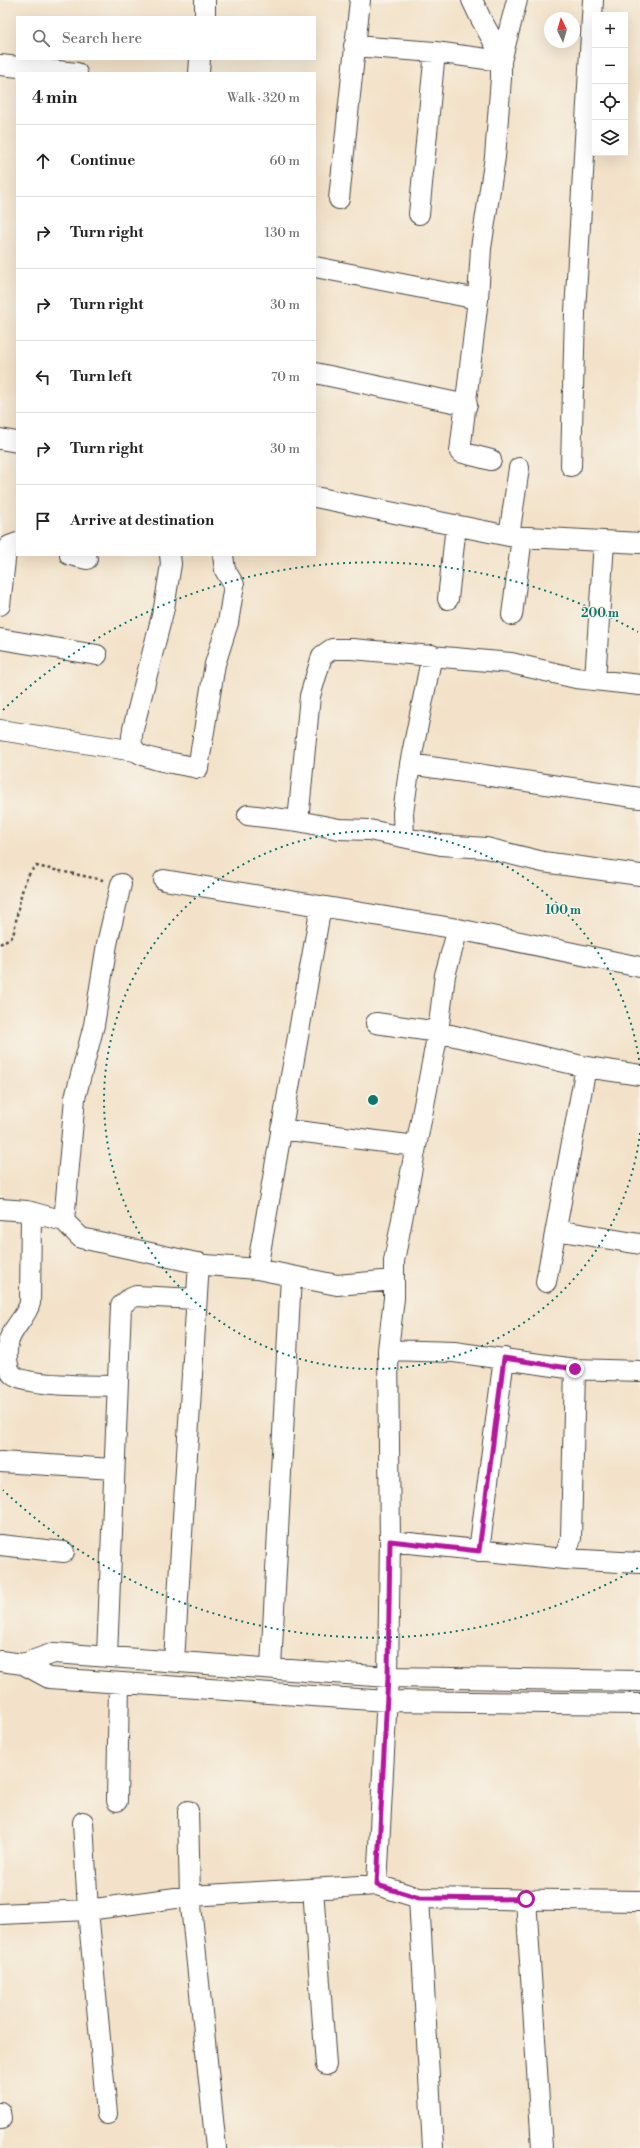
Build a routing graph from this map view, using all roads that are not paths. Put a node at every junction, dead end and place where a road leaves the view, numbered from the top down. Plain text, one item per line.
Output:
1 (205, 0) edge
2 (360, 0) edge
3 (472, 0) edge
4 (517, 0) edge
5 (593, 0) edge
6 (205, 16) edge
7 (354, 46) junction
8 (435, 52) junction
9 (200, 60) edge
10 (501, 61) junction
11 (0, 64) edge
12 (68, 72) edge
13 (199, 72) edge
14 (339, 199) dead end
15 (418, 214) dead end
16 (316, 267) edge
17 (478, 299) junction
18 (316, 373) edge
19 (467, 404) junction
20 (0, 439) edge
21 (16, 442) edge
22 (490, 460) dead end
23 (571, 466) dead end
24 (519, 468) dead end
25 (316, 497) edge
26 (456, 525) junction
27 (516, 536) junction
28 (604, 542) junction
29 (16, 543) edge
30 (640, 543) edge
31 (170, 556) edge
32 (223, 556) edge
33 (448, 599) dead end
34 (0, 605) edge
35 (512, 615) dead end
36 (0, 639) edge
37 (98, 655) dead end
38 (432, 655) junction
39 (595, 680) junction
40 (640, 686) edge
41 (0, 730) edge
42 (135, 751) junction
43 (410, 764) junction
44 (640, 798) edge
45 (248, 815) dead end
46 (298, 821) junction
47 (404, 837) junction
48 (640, 875) edge
49 (164, 880) dead end
50 (121, 884) road end
51 (321, 906) junction
52 (458, 929) junction
53 (640, 967) edge
54 (376, 1023) dead end
55 (438, 1032) junction
56 (586, 1067) junction
57 (640, 1075) edge
58 (281, 1129) junction
59 (416, 1146) junction
60 (0, 1209) edge
61 (31, 1212) junction
62 (64, 1221) junction
63 (556, 1230) junction
64 (640, 1244) edge
65 (199, 1263) junction
66 (256, 1268) junction
67 (291, 1276) junction
68 (394, 1280) junction
69 (546, 1282) dead end
70 (196, 1300) junction
71 (388, 1350) junction
72 (504, 1358) junction
73 (575, 1369) junction
74 (640, 1372) edge
75 (116, 1386) junction
76 (0, 1462) edge
77 (114, 1469) junction
78 (390, 1541) junction
79 (0, 1545) edge
80 (479, 1551) junction
81 (64, 1552) dead end
82 (564, 1559) junction
83 (640, 1563) edge
84 (107, 1656) junction
85 (0, 1661) edge
86 (174, 1661) junction
87 (23, 1664) junction
88 (270, 1668) junction
89 (388, 1677) junction
90 (640, 1681) edge
91 (119, 1683) junction
92 (387, 1701) junction
93 (640, 1704) edge
94 (117, 1801) dead end
95 (188, 1811) dead end
96 (83, 1822) dead end
97 (377, 1885) junction
98 (313, 1889) junction
99 (190, 1896) junction
100 (419, 1898) junction
101 (526, 1899) junction
102 (640, 1901) edge
103 (88, 1910) junction
104 (0, 1914) edge
105 (326, 2065) dead end
106 (107, 2114) dead end
107 (216, 2148) edge
108 (433, 2148) edge
109 (542, 2148) edge

1 - 6 street
2 - 7 street
3 - 10 street
4 - 10 street
5 - 23 street
7 - 8 street
7 - 14 street
8 - 10 street
8 - 15 street
9 - 13 street
10 - 17 street
11 - 12 street
16 - 17 street
17 - 19 street
18 - 19 street
19 - 22 street
20 - 21 street
24 - 27 street
25 - 26 street
26 - 27 street
26 - 33 street
27 - 28 street
27 - 35 street
28 - 30 street
28 - 39 street
29 - 34 street
31 - 42 street
32 - 42 street
36 - 37 street
38 - 39 street
38 - 43 street
38 - 46 street
39 - 40 street
41 - 42 street
43 - 44 street
43 - 47 street
45 - 46 street
46 - 47 street
47 - 48 street
49 - 51 street
50 - 62 street
51 - 52 street
51 - 58 street
52 - 53 street
52 - 55 street
54 - 55 street
55 - 56 street
55 - 59 street
56 - 57 street
56 - 63 street
58 - 59 street
58 - 66 street
59 - 68 street
60 - 61 street
61 - 62 street
61 - 75 street
62 - 65 street
63 - 64 street
63 - 69 street
65 - 66 street
65 - 70 street
66 - 67 street
67 - 68 street
67 - 88 street
68 - 71 street
70 - 75 street
70 - 86 street
71 - 72 street
71 - 78 street
72 - 73 street
72 - 80 street
73 - 74 street
73 - 82 street
75 - 77 street
76 - 77 street
77 - 84 street
78 - 80 street
78 - 89 street
79 - 81 street
80 - 82 street
82 - 83 street
84 - 86 street
84 - 87 street
85 - 87 street
86 - 88 street
87 - 91 street
88 - 89 street
89 - 90 street
89 - 92 street
91 - 92 street
91 - 94 street
92 - 93 street
92 - 97 street
95 - 99 street
96 - 103 street
97 - 98 street
97 - 100 street
98 - 99 street
98 - 105 street
99 - 103 street
99 - 107 street
100 - 101 street
100 - 108 street
101 - 102 street
101 - 109 street
103 - 104 street
103 - 106 street

